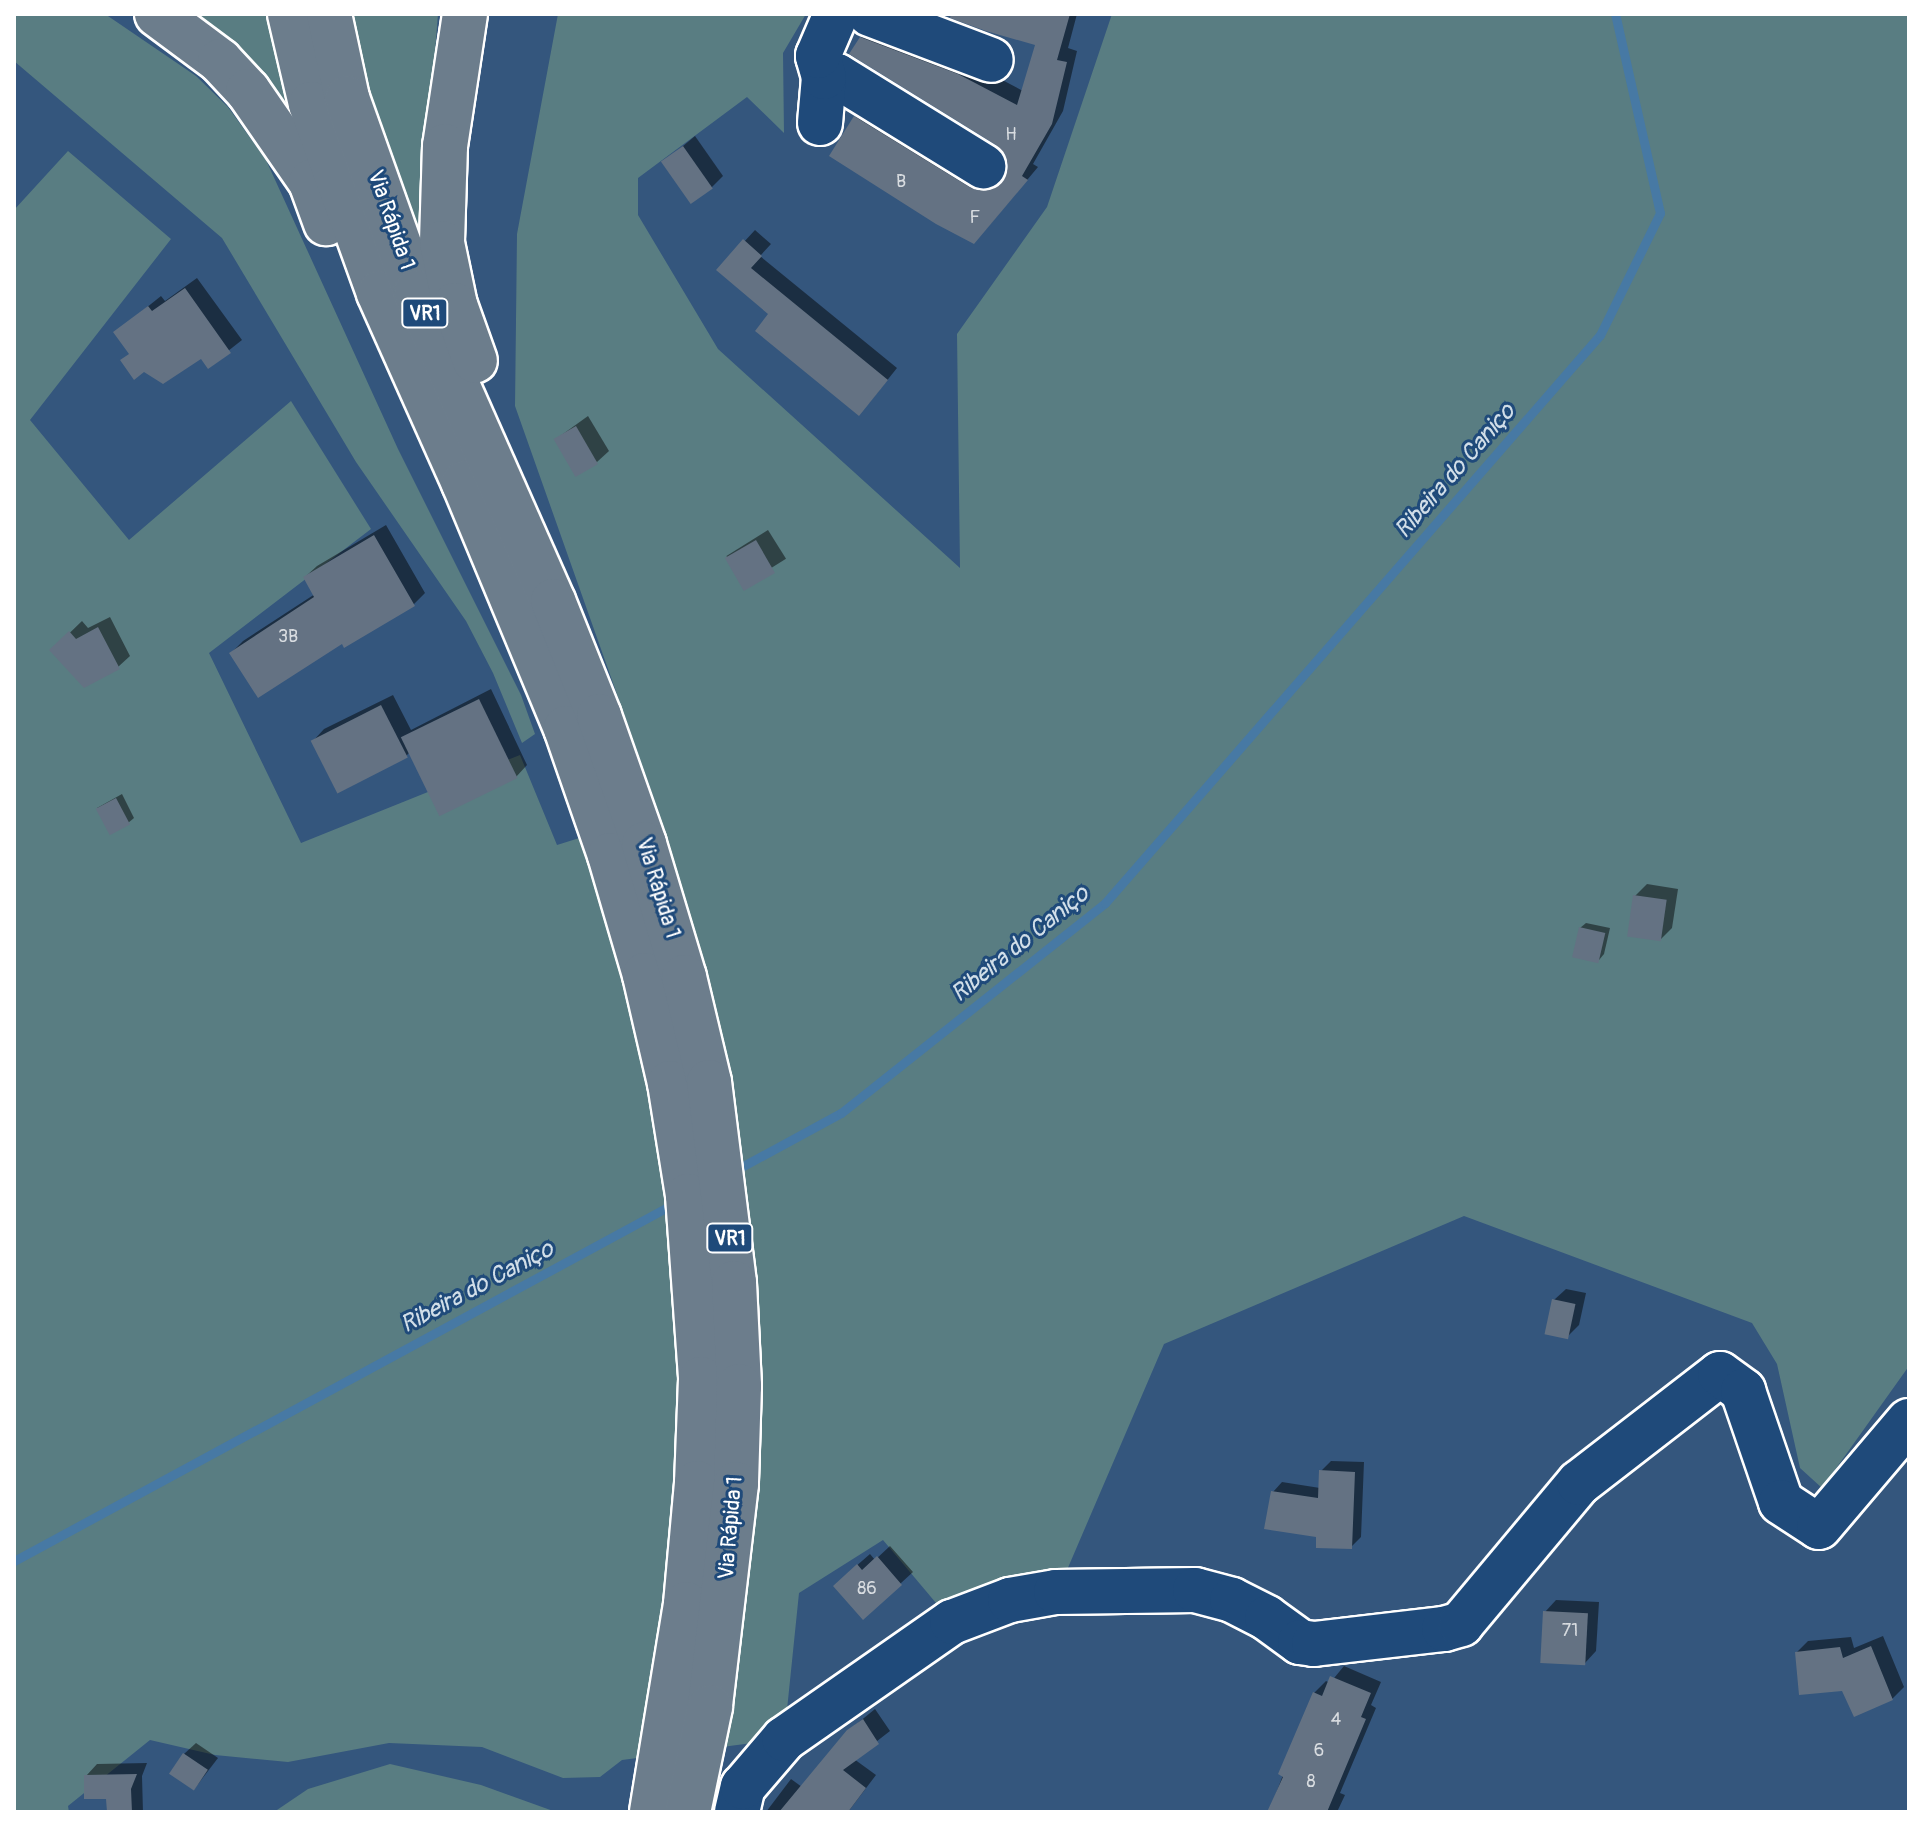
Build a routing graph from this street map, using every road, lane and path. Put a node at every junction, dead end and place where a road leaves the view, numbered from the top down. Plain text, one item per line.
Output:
1 (157, 14) edge
2 (290, 14) edge
3 (329, 14) edge
4 (465, 14) edge
5 (836, 14) edge
6 (870, 14) edge
7 (991, 60) dead end
8 (824, 77) junction
9 (820, 123) dead end
10 (983, 166) dead end
11 (464, 483) junction
12 (553, 601) junction
13 (583, 722) junction
14 (1909, 1421) edge
15 (682, 1785) edge
16 (652, 1812) edge
17 (737, 1812) edge

1 - 11 highway
2 - 11 highway, Via Rápida 1 / VR1
3 - 12 highway, Via Rápida 1 / VR1
4 - 12 highway
5 - 8 street
6 - 7 street
8 - 9 street
8 - 10 street
11 - 13 highway, Via Rápida 1 / VR1
12 - 13 highway, Via Rápida 1 / VR1
13 - 15 highway, Via Rápida 1 / VR1
14 - 17 street
15 - 16 highway, Via Rápida 1 / VR1

